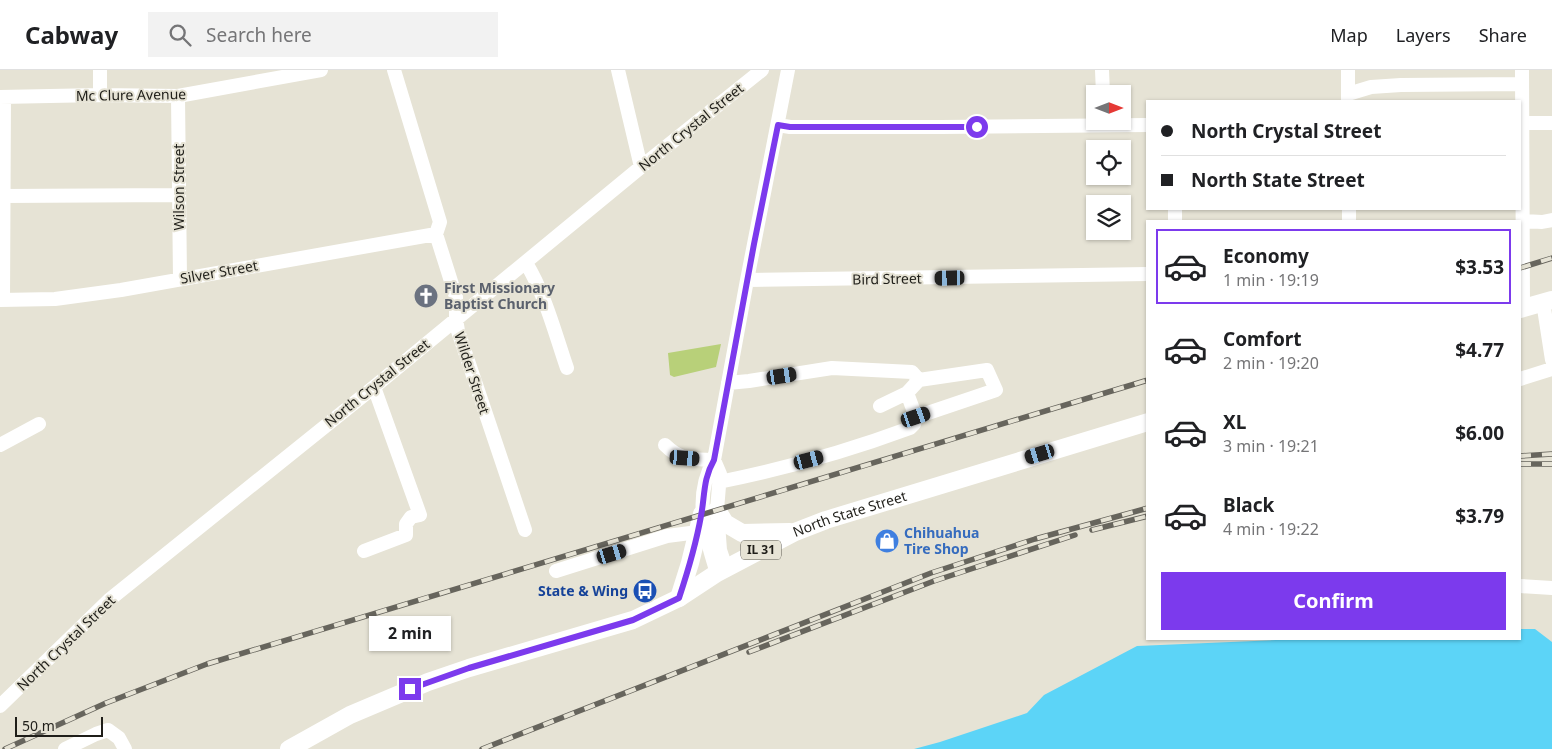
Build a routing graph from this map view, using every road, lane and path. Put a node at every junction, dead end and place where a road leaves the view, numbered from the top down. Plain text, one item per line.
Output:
1 (100, 70) edge
2 (320, 70) edge
3 (394, 70) edge
4 (618, 70) edge
5 (762, 70) edge
6 (788, 70) edge
7 (1102, 70) edge
8 (1348, 70) edge
9 (1522, 70) edge
10 (1522, 84) junction
11 (1103, 85) edge
12 (100, 95) junction
13 (178, 96) junction
14 (2, 97) edge
15 (1348, 98) edge
16 (1523, 123) junction
17 (1552, 123) edge
18 (1086, 124) edge
19 (1131, 124) edge
20 (778, 125) junction
21 (1146, 125) edge
22 (641, 167) junction
23 (180, 195) junction
24 (4, 196) junction
25 (1552, 220) edge
26 (1523, 230) edge
27 (436, 234) junction
28 (526, 263) junction
29 (1146, 274) edge
30 (180, 279) junction
31 (747, 280) junction
32 (2, 300) edge
33 (1548, 301) edge
34 (1521, 309) edge
35 (456, 319) junction
36 (1552, 360) edge
37 (567, 368) dead end
38 (1552, 369) edge
39 (1521, 379) edge
40 (919, 380) junction
41 (728, 383) junction
42 (374, 387) junction
43 (907, 393) junction
44 (880, 406) dead end
45 (916, 417) junction
46 (1146, 423) edge
47 (39, 424) dead end
48 (0, 445) edge
49 (665, 445) dead end
50 (714, 460) junction
51 (719, 482) junction
52 (710, 512) junction
53 (525, 530) dead end
54 (698, 532) junction
55 (795, 532) junction
56 (364, 551) dead end
57 (556, 571) dead end
58 (721, 571) junction
59 (1521, 586) edge
60 (1552, 588) edge
61 (679, 598) junction
62 (0, 706) edge
63 (65, 749) edge
64 (125, 749) edge
65 (289, 749) edge

1 - 12 street
2 - 13 street, Mc Clure Avenue
3 - 27 street, Wilder Street
4 - 22 street
5 - 22 street, North Crystal Street
6 - 20 street
7 - 11 street
8 - 15 street
9 - 10 street
10 - 15 street
10 - 16 street
12 - 13 street, Mc Clure Avenue
12 - 14 street, Mc Clure Avenue
13 - 23 street, Wilson Street
14 - 24 street
16 - 17 street
16 - 26 street
18 - 20 street
19 - 21 street
20 - 31 street
22 - 28 street, North Crystal Street
23 - 24 street
23 - 30 street, Wilson Street
24 - 32 street
25 - 26 street
26 - 34 street
27 - 30 street, Silver Street
27 - 35 street, Wilder Street
28 - 35 street, North Crystal Street
28 - 37 street
29 - 31 street, Bird Street
30 - 32 street, Silver Street
31 - 41 street
33 - 34 main road
33 - 36 street
35 - 42 street, North Crystal Street
35 - 53 street, Wilder Street
38 - 39 street
40 - 41 street
40 - 43 street
40 - 45 street
41 - 50 street
42 - 56 street
42 - 62 street, North Crystal Street
43 - 44 street
43 - 45 street
45 - 51 street
46 - 55 main road, North State Street / IL 31
47 - 48 street
49 - 50 street
50 - 51 street
50 - 52 street
51 - 52 street
52 - 54 main road
52 - 55 main road
52 - 58 street
54 - 57 street
54 - 61 main road
55 - 58 main road, North State Street / IL 31
58 - 61 main road, North State Street / IL 31
59 - 60 street
61 - 65 main road, North State Street / IL 31
63 - 64 street

